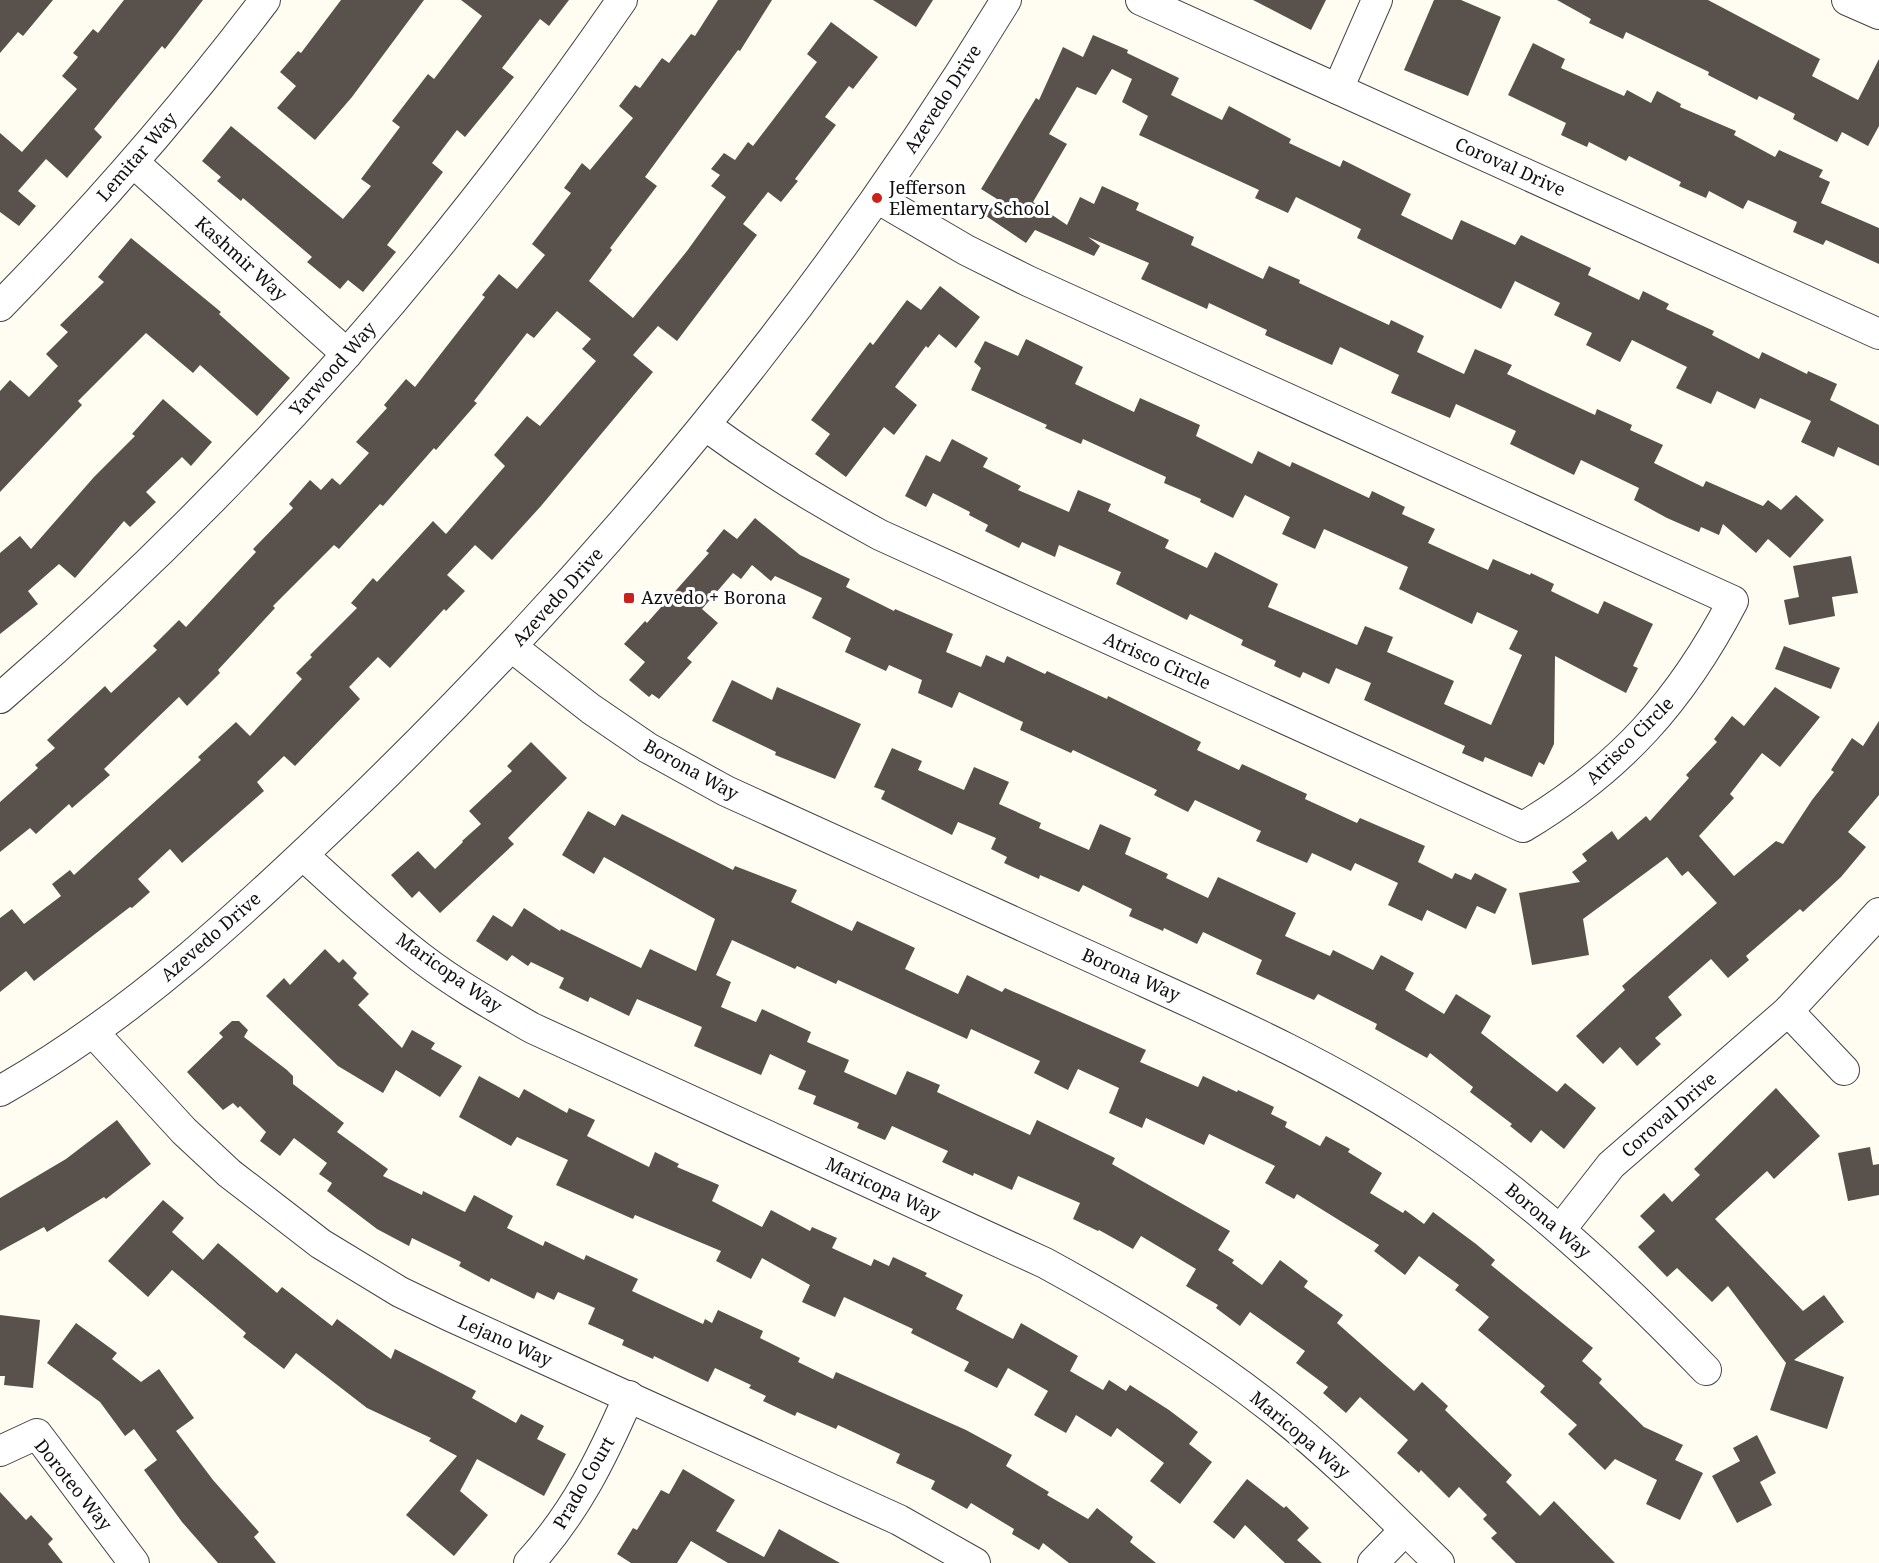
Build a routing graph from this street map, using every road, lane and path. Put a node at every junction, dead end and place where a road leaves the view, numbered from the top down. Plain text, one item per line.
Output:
1 (265, 0) edge
2 (622, 0) edge
3 (1006, 0) edge
4 (1141, 0) edge
5 (1377, 0) edge
6 (1847, 0) edge
7 (1879, 14) edge
8 (1338, 89) junction
9 (134, 163) junction
10 (877, 198) junction
11 (0, 306) edge
12 (1879, 334) edge
13 (348, 354) junction
14 (706, 426) junction
15 (512, 647) junction
16 (0, 698) edge
17 (303, 855) junction
18 (1879, 913) edge
19 (1788, 1011) junction
20 (93, 1032) junction
21 (1844, 1070) dead end
22 (0, 1091) edge
23 (1561, 1229) junction
24 (1706, 1370) dead end
25 (629, 1396) junction
26 (0, 1451) edge
27 (1405, 1530) junction
28 (944, 1555) edge
29 (134, 1563) edge
30 (529, 1563) edge
31 (975, 1563) edge
32 (1373, 1563) edge
33 (1439, 1563) edge

1 - 9 street, Lemitar Way
2 - 13 street, Yarwood Way
3 - 10 street, Azevedo Drive
4 - 8 street, Coroval Drive
5 - 8 street
6 - 7 street
8 - 12 street, Coroval Drive
9 - 11 street, Lemitar Way
9 - 13 street, Kashmir Way
10 - 14 street, Azevedo Drive
10 - 14 street, Atrisco Circle
13 - 16 street, Yarwood Way
14 - 15 street, Azevedo Drive
15 - 17 street, Azevedo Drive
15 - 23 street, Borona Way
17 - 20 street, Azevedo Drive
17 - 27 street, Maricopa Way
18 - 19 street, Coroval Drive
19 - 21 street
19 - 23 street, Coroval Drive
20 - 22 street, Azevedo Drive
20 - 25 street, Lejano Way
23 - 24 street, Borona Way
25 - 28 street, Lejano Way
25 - 30 street, Prado Court
26 - 29 street, Doroteo Way
27 - 32 street
27 - 33 street, Maricopa Way
28 - 31 street, Lejano Way

